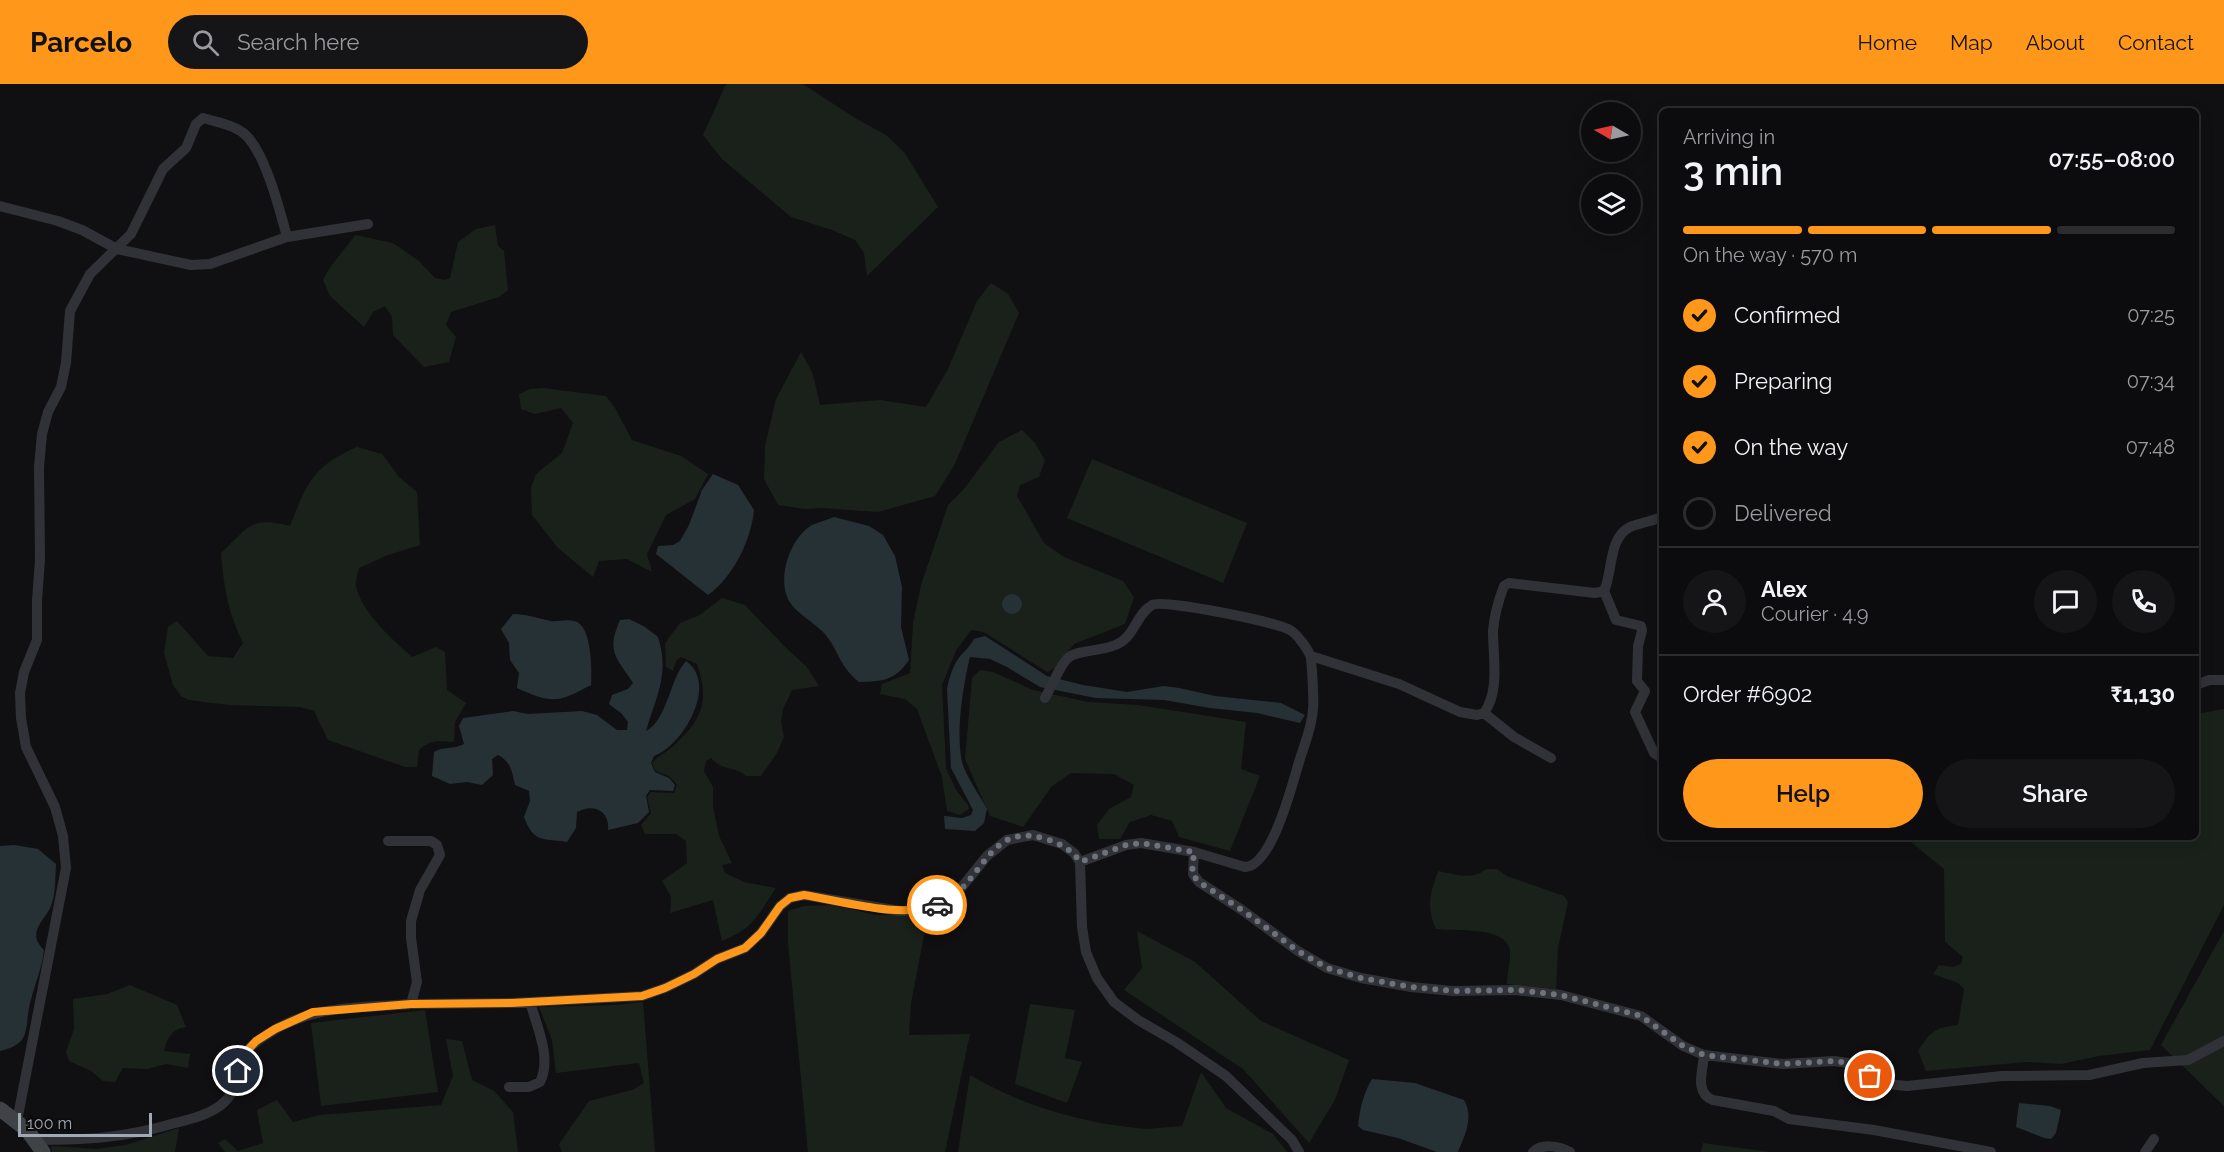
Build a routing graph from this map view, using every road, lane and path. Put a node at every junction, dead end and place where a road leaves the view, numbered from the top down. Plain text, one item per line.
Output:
1 (0, 206) edge
2 (368, 224) dead end
3 (287, 237) junction
4 (117, 249) junction
5 (1659, 518) edge
6 (1604, 591) junction
7 (1311, 656) junction
8 (2224, 680) edge
9 (2199, 684) edge
10 (1046, 698) dead end
11 (1484, 713) junction
12 (1659, 756) edge
13 (1551, 758) dead end
14 (388, 841) dead end
15 (1194, 852) junction
16 (1080, 862) junction
17 (530, 1002) junction
18 (411, 1004) junction
19 (2224, 1041) edge
20 (1704, 1055) junction
21 (509, 1087) dead end
22 (0, 1109) edge
23 (17, 1121) junction
24 (2154, 1139) dead end
25 (39, 1146) edge
26 (1299, 1152) edge
27 (1533, 1152) edge
28 (1570, 1152) edge
29 (1990, 1152) edge
30 (2145, 1152) edge

1 - 4 street
2 - 3 street
3 - 4 street
3 - 4 street
4 - 23 street
5 - 6 street
6 - 11 street
6 - 12 street
7 - 10 street
7 - 11 street
7 - 15 street
8 - 9 street
11 - 13 street
14 - 18 street
15 - 16 street
15 - 20 street
16 - 17 street
16 - 26 street
17 - 18 street
17 - 21 street
18 - 25 street
19 - 20 street
20 - 29 street
22 - 23 main road
23 - 25 main road
24 - 30 street
27 - 28 street

